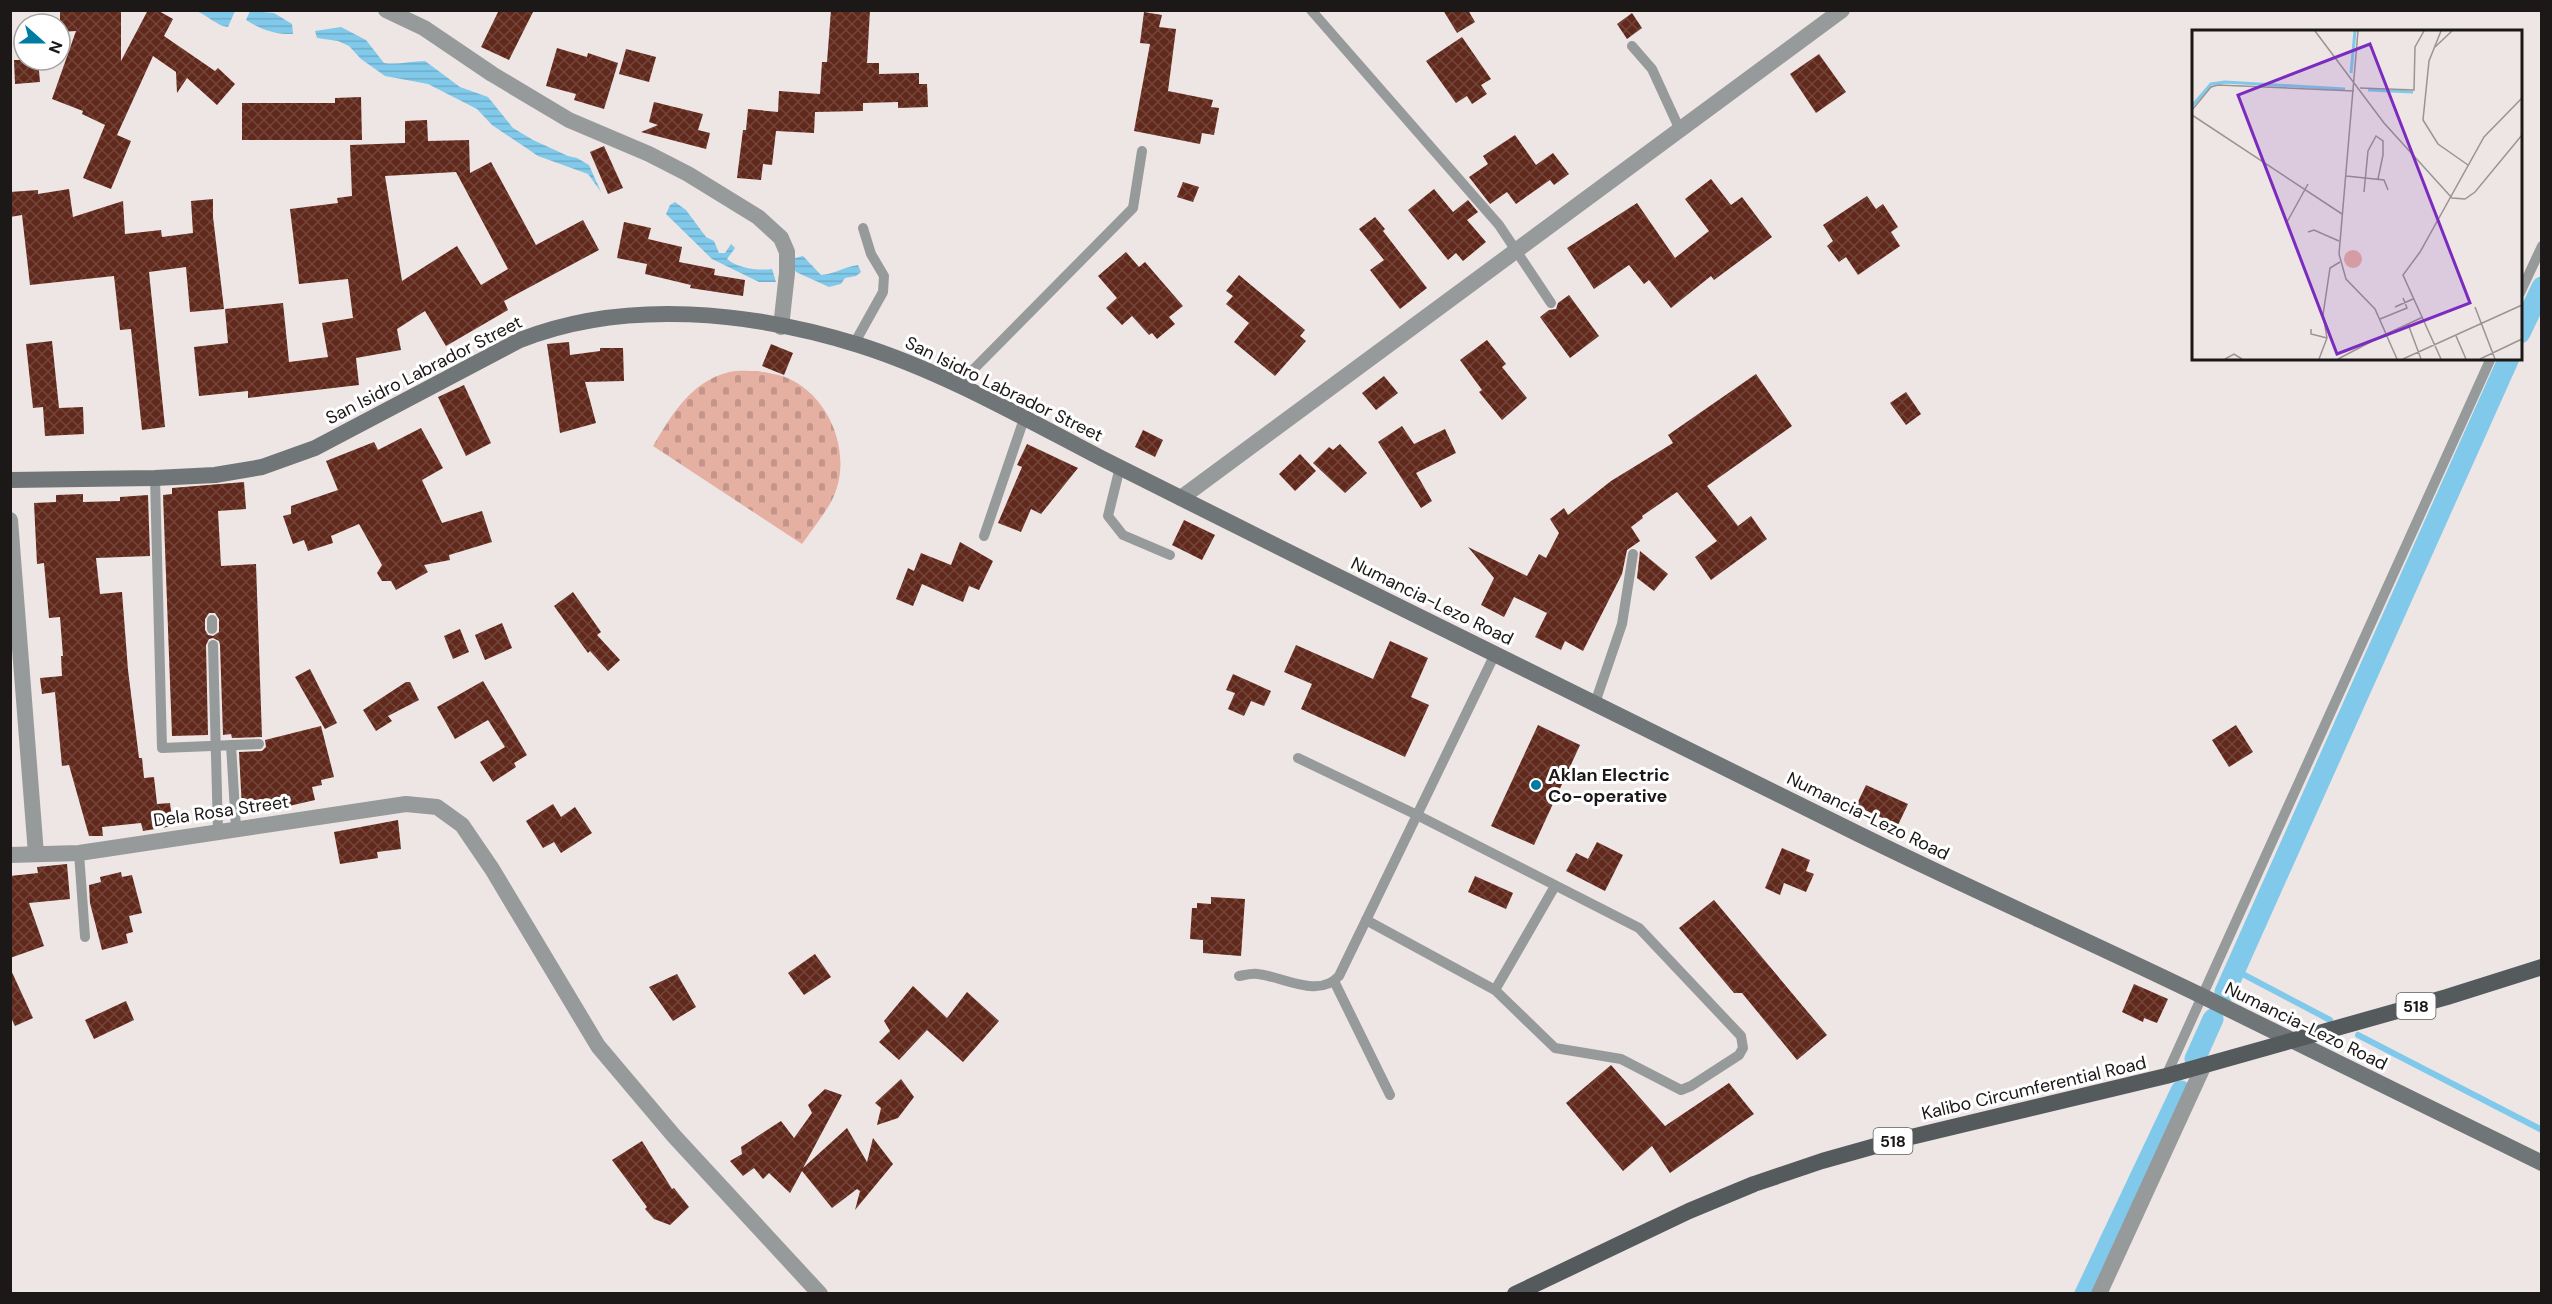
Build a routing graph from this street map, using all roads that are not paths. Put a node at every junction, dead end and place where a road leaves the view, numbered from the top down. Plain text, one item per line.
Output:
1 (386, 10) edge
2 (1311, 10) edge
3 (1842, 10) edge
4 (1632, 46) dead end
5 (1680, 130) junction
6 (1142, 151) dead end
7 (862, 228) dead end
8 (2541, 246) edge
9 (1517, 250) junction
10 (2522, 289) edge
11 (1551, 303) dead end
12 (781, 327) junction
13 (854, 344) junction
14 (2490, 360) edge
15 (958, 385) junction
16 (1024, 419) junction
17 (1120, 467) junction
18 (155, 478) junction
19 (10, 480) edge
20 (1181, 498) junction
21 (10, 520) edge
22 (984, 536) dead end
23 (1633, 554) dead end
24 (1170, 555) dead end
25 (213, 645) dead end
26 (1495, 654) junction
27 (17, 702) edge
28 (1594, 703) junction
29 (259, 744) dead end
30 (215, 746) junction
31 (231, 746) junction
32 (1298, 758) dead end
33 (1417, 815) junction
34 (236, 828) junction
35 (218, 831) junction
36 (79, 853) junction
37 (36, 854) junction
38 (10, 855) edge
39 (1555, 886) junction
40 (1366, 920) junction
41 (85, 937) dead end
42 (2541, 967) edge
43 (1239, 976) dead end
44 (1334, 981) junction
45 (1495, 990) junction
46 (2202, 997) junction
47 (2289, 1040) junction
48 (2204, 1065) junction
49 (2166, 1076) junction
50 (1390, 1095) dead end
51 (2541, 1163) edge
52 (820, 1293) edge
53 (1515, 1293) edge
54 (2099, 1293) edge

1 - 12 street
2 - 9 lane
3 - 5 street
4 - 5 lane
5 - 9 street
6 - 15 lane
7 - 13 lane
8 - 10 lane
9 - 11 lane
9 - 20 street
12 - 13 main road, San Isidro Labrador Street
12 - 18 main road, San Isidro Labrador Street
13 - 15 main road, San Isidro Labrador Street
14 - 46 lane
15 - 16 main road, San Isidro Labrador Street
16 - 17 main road, San Isidro Labrador Street
16 - 22 lane
17 - 20 main road, San Isidro Labrador Street
17 - 24 lane
18 - 19 main road, San Isidro Labrador Street
18 - 30 lane
20 - 26 main road, Numancia-Lezo Road
21 - 27 street
23 - 28 lane
25 - 30 lane
26 - 28 main road, Numancia-Lezo Road
26 - 33 lane
27 - 37 street
28 - 46 main road, Numancia-Lezo Road
29 - 31 lane
30 - 31 lane
30 - 35 lane
31 - 34 lane
32 - 33 lane
33 - 39 lane
33 - 40 lane
34 - 35 street, Dela Rosa Street
34 - 52 street, Dela Rosa Street
35 - 36 street, Dela Rosa Street
36 - 37 street, Dela Rosa Street
36 - 41 lane
37 - 38 street, Dela Rosa Street
39 - 45 lane
39 - 45 lane
40 - 44 lane
40 - 45 lane
42 - 47 main road, Kalibo Circumferential Road / 518
43 - 44 lane
44 - 50 lane
46 - 47 main road, Numancia-Lezo Road
46 - 49 lane
47 - 48 main road, Kalibo Circumferential Road / 518
47 - 51 main road, Numancia-Lezo Road
48 - 49 main road, Kalibo Circumferential Road / 518
48 - 54 street
49 - 53 main road, Kalibo Circumferential Road / 518

